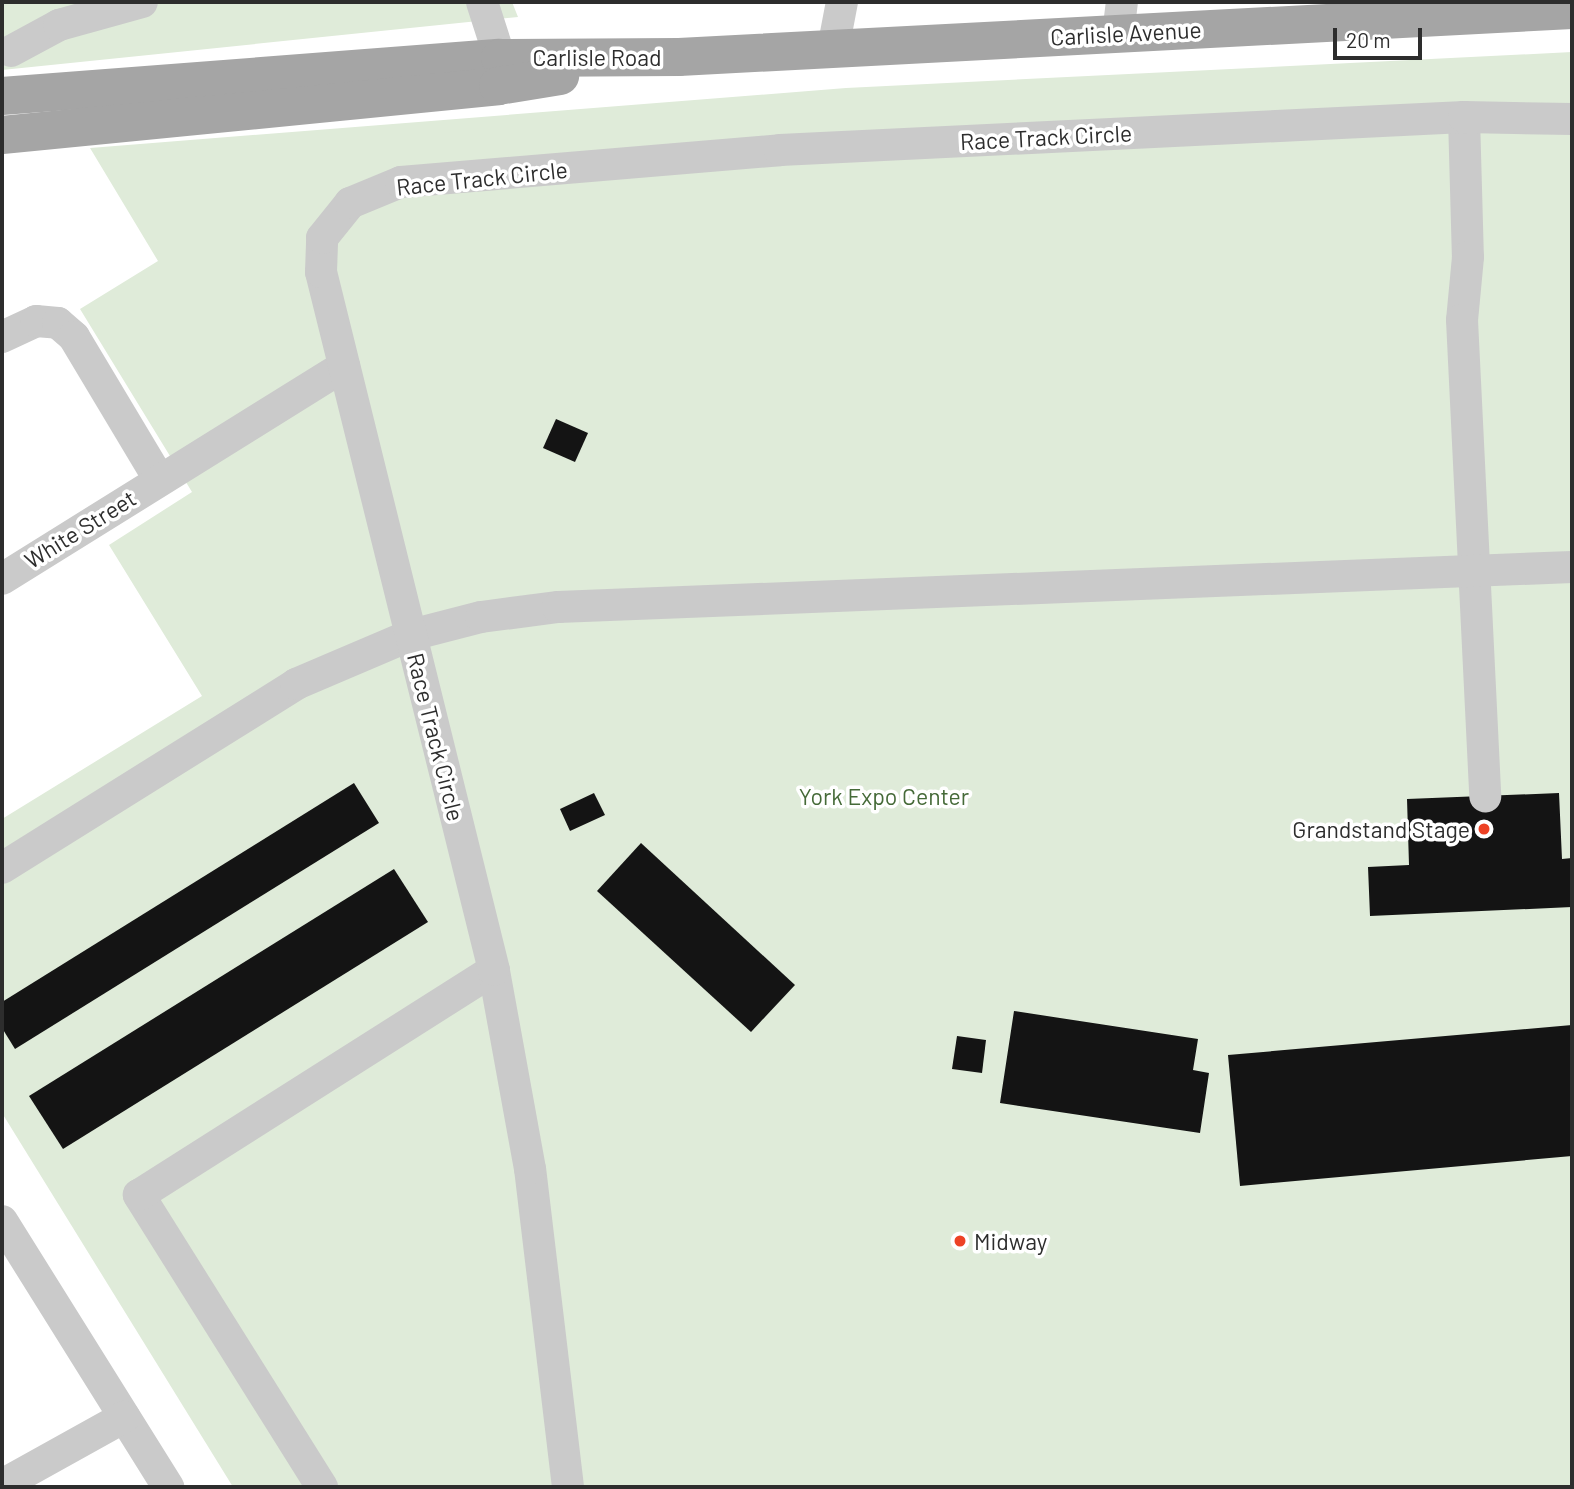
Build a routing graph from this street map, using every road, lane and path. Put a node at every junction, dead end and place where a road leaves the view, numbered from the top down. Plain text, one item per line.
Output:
1 (142, 2) edge
2 (482, 2) edge
3 (842, 2) edge
4 (1394, 10) edge
5 (1572, 10) edge
6 (1120, 18) edge
7 (5, 47) edge
8 (833, 48) junction
9 (679, 57) junction
10 (500, 58) junction
11 (161, 84) junction
12 (2, 96) edge
13 (2, 109) edge
14 (1464, 117) junction
15 (1572, 120) edge
16 (2, 135) edge
17 (2, 337) edge
18 (344, 366) junction
19 (159, 479) junction
20 (1572, 567) edge
21 (1475, 572) junction
22 (2, 579) edge
23 (411, 635) junction
24 (1485, 796) dead end
25 (2, 868) edge
26 (494, 970) junction
27 (2, 1221) edge
28 (11, 1256) edge
29 (124, 1417) junction
30 (2, 1485) edge
31 (167, 1487) edge
32 (323, 1487) edge
33 (568, 1487) edge

1 - 7 street
2 - 10 street
3 - 8 street
4 - 5 main road, Carlisle Avenue
4 - 6 main road, Carlisle Avenue
6 - 8 main road, Carlisle Avenue
8 - 9 main road, Carlisle Avenue
9 - 10 main road, Carlisle Road
9 - 16 main road, Carlisle Road
10 - 11 main road, Carlisle Road
11 - 12 main road, Carlisle Road
11 - 13 main road
14 - 15 street, Race Track Circle
14 - 18 street, Race Track Circle
14 - 21 street
17 - 19 street
18 - 19 street, White Street
18 - 23 street, Race Track Circle
19 - 22 street, White Street
20 - 21 street
21 - 23 street
21 - 24 street
23 - 25 street
23 - 26 street, Race Track Circle
26 - 32 street
26 - 33 street, Race Track Circle
27 - 28 street
28 - 29 street
29 - 30 street
29 - 31 street

